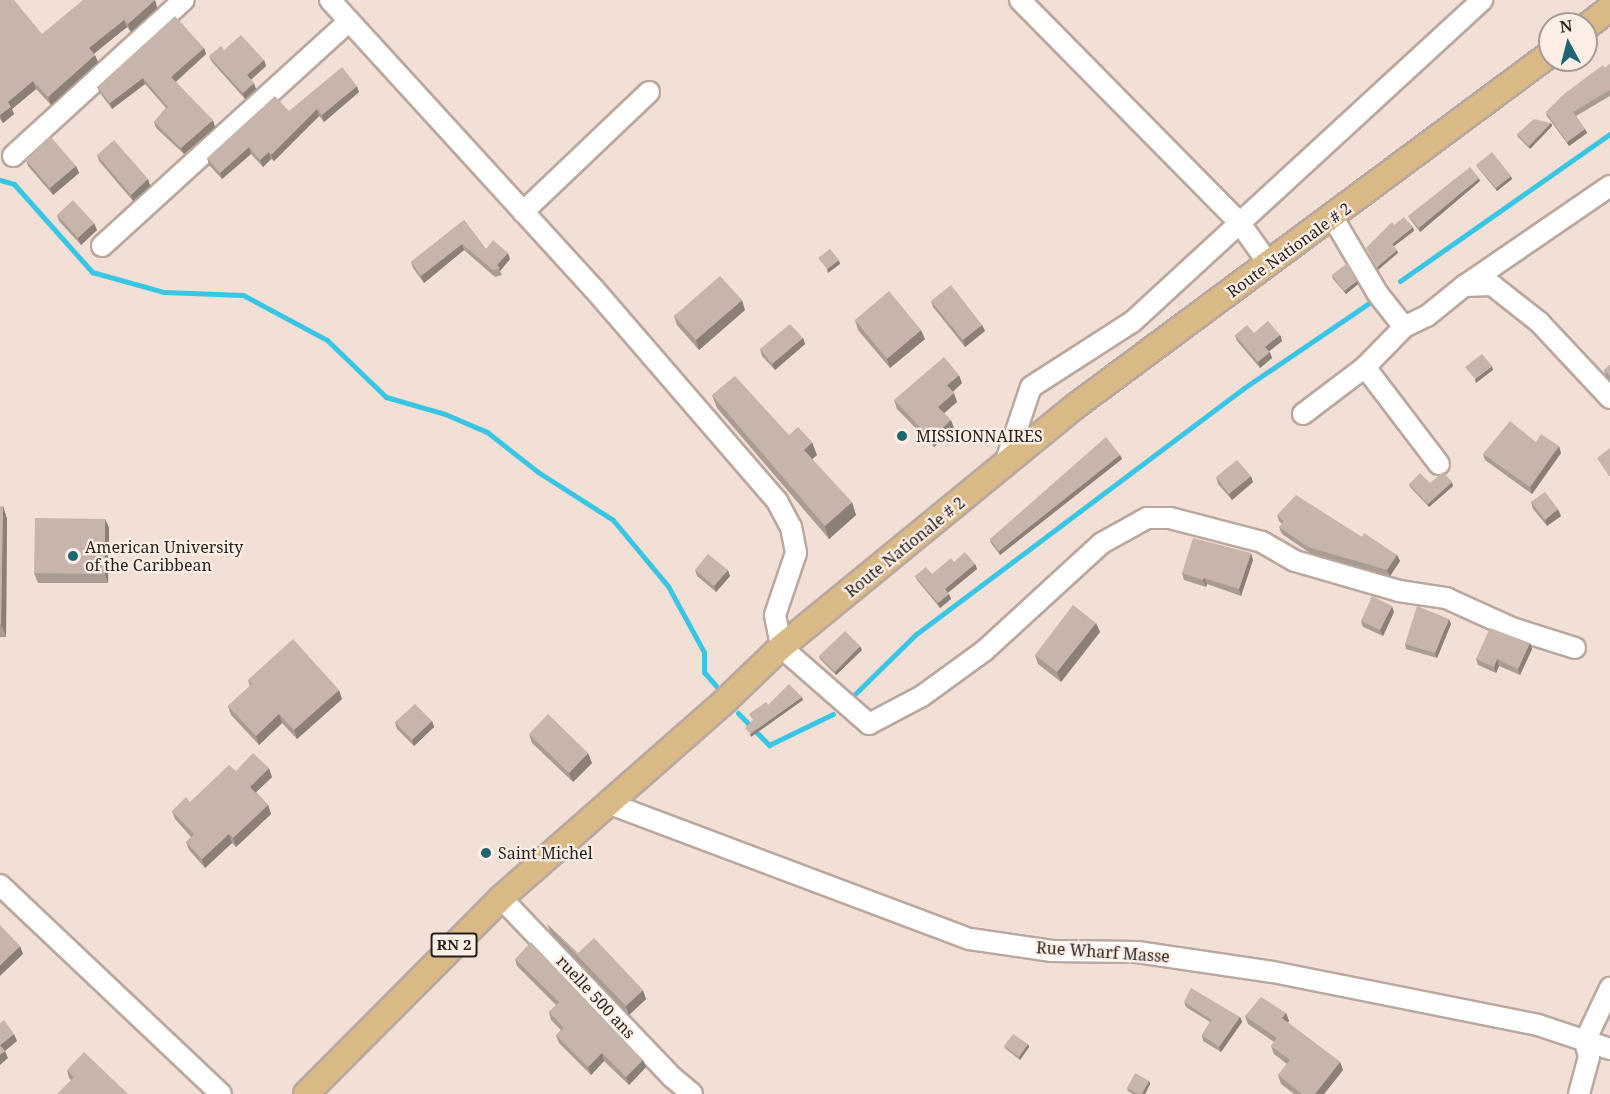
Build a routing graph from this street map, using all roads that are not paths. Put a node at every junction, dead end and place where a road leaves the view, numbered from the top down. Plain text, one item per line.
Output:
1 (184, 0) edge
2 (330, 0) edge
3 (1020, 0) edge
4 (1482, 0) edge
5 (1610, 8) edge
6 (1598, 18) edge
7 (350, 21) junction
8 (1538, 63) edge
9 (649, 92) dead end
10 (13, 156) dead end
11 (1610, 186) edge
12 (523, 212) junction
13 (1333, 218) junction
14 (1239, 222) junction
15 (102, 246) dead end
16 (1269, 264) junction
17 (1464, 286) junction
18 (1404, 327) junction
19 (1365, 367) junction
20 (1610, 398) edge
21 (1303, 414) dead end
22 (1439, 464) dead end
23 (1003, 469) junction
24 (781, 647) junction
25 (1575, 648) dead end
26 (610, 804) junction
27 (0, 885) edge
28 (501, 898) junction
29 (1610, 988) edge
30 (1585, 1041) junction
31 (1610, 1049) edge
32 (221, 1094) edge
33 (306, 1094) edge
34 (692, 1094) edge
35 (1579, 1094) edge

1 - 10 street
2 - 7 street
3 - 14 street
4 - 14 street
5 - 6 main road
7 - 12 street
7 - 15 street
8 - 13 main road, Route Nationale # 2 / RN 2
9 - 12 street
11 - 17 street
12 - 24 street
13 - 16 main road, Route Nationale # 2 / RN 2
13 - 18 street
14 - 16 street
14 - 23 street
16 - 23 main road, Route Nationale # 2 / RN 2
17 - 18 street
17 - 20 street
18 - 19 street
19 - 21 street
19 - 22 street
23 - 24 main road, Route Nationale # 2 / RN 2
24 - 25 street
24 - 26 main road, Route Nationale # 2 / RN 2
26 - 28 main road, Route Nationale # 2 / RN 2
26 - 30 street, Rue Wharf Masse
27 - 32 street
28 - 33 main road, Route Nationale # 2 / RN 2
28 - 34 street, ruelle 500 ans
29 - 30 street
30 - 31 street, Rue Wharf Masse
30 - 35 street

